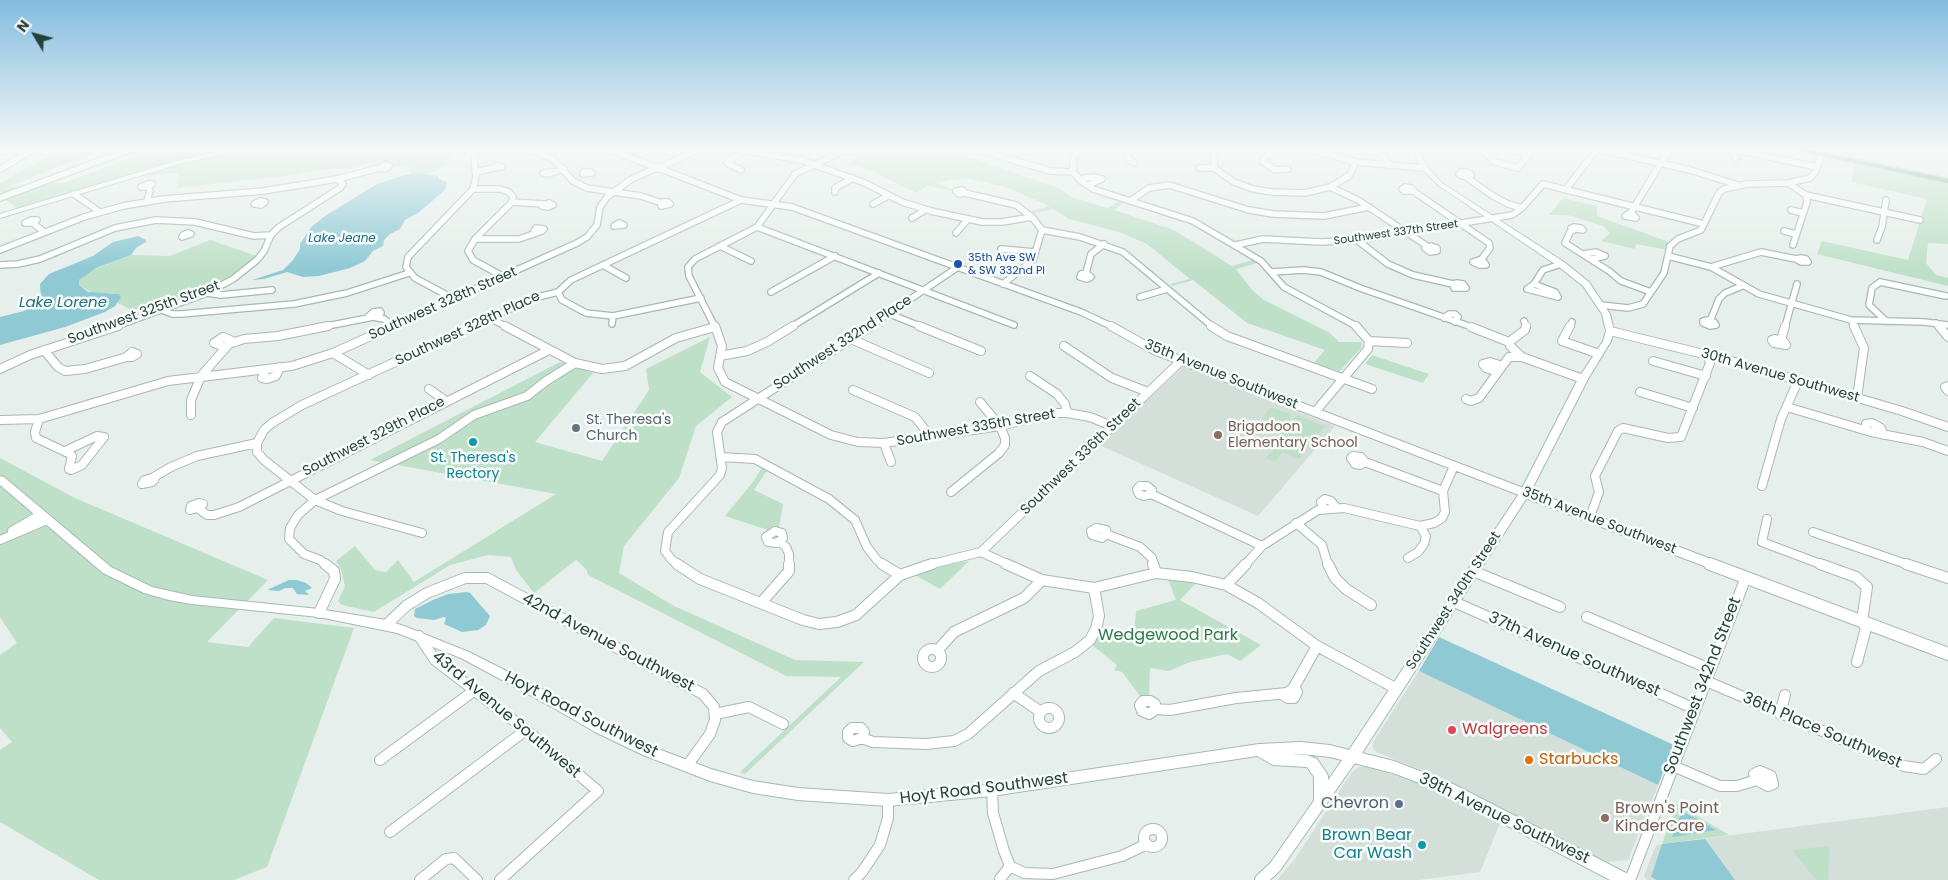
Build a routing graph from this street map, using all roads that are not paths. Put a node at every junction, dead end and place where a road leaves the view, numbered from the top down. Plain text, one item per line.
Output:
1 (24, 189) edge
2 (90, 189) edge
3 (149, 189) edge
4 (280, 189) edge
5 (338, 189) edge
6 (473, 189) edge
7 (475, 189) edge
8 (592, 189) edge
9 (617, 189) edge
10 (713, 189) edge
11 (785, 189) edge
12 (875, 189) edge
13 (1097, 189) edge
14 (1147, 189) edge
15 (1182, 189) edge
16 (1253, 189) edge
17 (1323, 189) edge
18 (1332, 189) edge
19 (1447, 189) edge
20 (1484, 189) edge
21 (1539, 189) edge
22 (1566, 189) edge
23 (1645, 189) edge
24 (1724, 189) edge
25 (1796, 189) edge
26 (263, 192) junction
27 (1413, 192) dead end
28 (612, 193) junction
29 (965, 193) dead end
30 (74, 194) junction
31 (1806, 195) junction
32 (888, 196) junction
33 (0, 198) edge
34 (741, 200) junction
35 (1886, 200) dead end
36 (147, 201) junction
37 (260, 201) dead end
38 (1130, 201) junction
39 (512, 202) junction
40 (662, 203) dead end
41 (544, 204) dead end
42 (873, 204) dead end
43 (774, 205) junction
44 (1369, 207) junction
45 (1634, 207) junction
46 (1522, 208) junction
47 (925, 210) junction
48 (1791, 210) dead end
49 (1884, 211) junction
50 (100, 212) junction
51 (1803, 213) junction
52 (1630, 214) dead end
53 (0, 216) edge
54 (1032, 217) junction
55 (912, 218) dead end
56 (968, 219) junction
57 (1492, 219) junction
58 (1920, 220) dead end
59 (33, 223) dead end
60 (1462, 224) junction
61 (1704, 224) junction
62 (206, 225) junction
63 (614, 225) dead end
64 (597, 226) junction
65 (757, 227) junction
66 (1042, 230) junction
67 (1574, 230) dead end
68 (1784, 231) dead end
69 (44, 232) junction
70 (537, 232) dead end
71 (1408, 232) junction
72 (956, 233) dead end
73 (190, 234) dead end
74 (1796, 234) junction
75 (271, 235) junction
76 (475, 239) junction
77 (1357, 240) junction
78 (1877, 240) dead end
79 (1104, 244) junction
80 (1236, 245) junction
81 (1793, 245) dead end
82 (720, 246) junction
83 (1427, 246) dead end
84 (1001, 249) dead end
85 (0, 250) edge
86 (1035, 252) junction
87 (1584, 254) junction
88 (835, 256) junction
89 (1668, 256) junction
90 (1592, 259) junction
91 (1796, 259) dead end
92 (1481, 260) dead end
93 (751, 261) dead end
94 (1561, 264) junction
95 (0, 265) edge
96 (603, 265) junction
97 (958, 267) junction
98 (1711, 268) junction
99 (1272, 272) junction
100 (409, 273) junction
101 (879, 273) junction
102 (1086, 273) dead end
103 (504, 276) junction
104 (626, 278) dead end
105 (1003, 284) junction
106 (1453, 284) dead end
107 (1534, 284) dead end
108 (1797, 284) dead end
109 (1742, 286) junction
110 (1167, 289) junction
111 (272, 290) dead end
112 (925, 290) junction
113 (558, 292) junction
114 (771, 292) dead end
115 (1652, 292) junction
116 (207, 293) junction
117 (1140, 297) dead end
118 (1947, 297) edge
119 (700, 298) junction
120 (454, 299) junction
121 (1791, 304) junction
122 (1601, 305) junction
123 (162, 310) junction
124 (890, 314) junction
125 (490, 318) junction
126 (1524, 320) dead end
127 (1851, 320) junction
128 (1710, 321) dead end
129 (1572, 322) dead end
130 (1886, 322) junction
131 (1936, 323) junction
132 (1014, 325) dead end
133 (1948, 325) edge
134 (393, 326) junction
135 (715, 327) junction
136 (1610, 331) junction
137 (1948, 336) edge
138 (850, 339) junction
139 (1781, 340) dead end
140 (1370, 341) junction
141 (1509, 342) junction
142 (1407, 343) dead end
143 (230, 344) junction
144 (1064, 346) dead end
145 (44, 350) junction
146 (549, 350) junction
147 (981, 351) dead end
148 (333, 353) junction
149 (1599, 354) junction
150 (1707, 354) junction
151 (720, 356) junction
152 (127, 357) dead end
153 (1522, 357) junction
154 (1181, 361) junction
155 (1653, 361) dead end
156 (575, 363) junction
157 (0, 369) edge
158 (929, 373) dead end
159 (369, 375) junction
160 (201, 376) junction
161 (1030, 376) dead end
162 (1706, 376) junction
163 (1343, 378) junction
164 (1584, 379) junction
165 (1798, 381) junction
166 (1948, 386) edge
167 (1372, 388) dead end
168 (429, 390) dead end
169 (853, 390) dead end
170 (1948, 391) edge
171 (1148, 392) junction
172 (1640, 392) dead end
173 (1857, 398) junction
174 (758, 399) junction
175 (1466, 399) dead end
176 (446, 400) junction
177 (980, 402) dead end
178 (1787, 407) junction
179 (1693, 408) junction
180 (1314, 412) junction
181 (1067, 413) junction
182 (191, 415) dead end
183 (39, 419) junction
184 (0, 420) edge
185 (1000, 426) junction
186 (1112, 426) junction
187 (1948, 427) edge
188 (930, 436) junction
189 (257, 442) junction
190 (884, 443) junction
191 (65, 451) junction
192 (1948, 451) edge
193 (721, 457) junction
194 (891, 462) dead end
195 (1365, 462) dead end
196 (1454, 466) junction
197 (152, 478) dead end
198 (0, 479) edge
199 (289, 480) junction
200 (1762, 486) dead end
201 (1443, 491) junction
202 (951, 492) dead end
203 (1525, 493) junction
204 (1151, 494) dead end
205 (1324, 499) dead end
206 (315, 500) junction
207 (1330, 508) junction
208 (199, 509) dead end
209 (44, 517) junction
210 (1590, 517) junction
211 (1768, 519) dead end
212 (1296, 523) junction
213 (1420, 526) junction
214 (1813, 532) dead end
215 (422, 533) dead end
216 (1106, 534) dead end
217 (0, 540) edge
218 (780, 542) dead end
219 (1262, 546) junction
220 (981, 552) junction
221 (1408, 558) dead end
222 (1473, 571) junction
223 (1156, 573) junction
224 (900, 575) junction
225 (1746, 577) junction
226 (1948, 578) edge
227 (1042, 580) junction
228 (1226, 585) junction
229 (1094, 588) junction
230 (1452, 601) junction
231 (761, 602) junction
232 (1371, 604) dead end
233 (1560, 607) dead end
234 (319, 613) junction
235 (1587, 617) dead end
236 (1862, 621) junction
237 (386, 625) junction
238 (418, 636) junction
239 (1317, 646) junction
240 (938, 651) dead end
241 (1948, 654) edge
242 (1857, 662) dead end
243 (1710, 670) junction
244 (1706, 681) junction
245 (1397, 688) junction
246 (476, 690) junction
247 (1013, 692) junction
248 (1785, 695) dead end
249 (1156, 709) dead end
250 (1696, 709) junction
251 (1041, 712) dead end
252 (715, 714) junction
253 (1780, 714) junction
254 (783, 724) dead end
255 (526, 730) junction
256 (862, 738) dead end
257 (1260, 750) junction
258 (1353, 755) junction
259 (1936, 759) dead end
260 (380, 760) dead end
261 (687, 766) junction
262 (1673, 766) junction
263 (1757, 780) dead end
264 (992, 790) junction
265 (888, 800) junction
266 (1322, 800) junction
267 (390, 832) dead end
268 (1147, 844) dead end
269 (1010, 866) junction
270 (1000, 879) edge
271 (420, 880) edge
272 (477, 880) edge
273 (500, 880) edge
274 (854, 880) edge
275 (1261, 880) edge
276 (1625, 880) edge
277 (1630, 880) edge

1 - 33 street
2 - 30 main road
3 - 36 street
4 - 26 street
5 - 75 street
6 - 100 street
7 - 39 street
8 - 28 street
9 - 28 street
10 - 34 street, 35th Avenue Southwest
11 - 43 street
12 - 32 street
13 - 38 street
14 - 38 street
15 - 44 street
16 - 17 street
18 - 44 street
19 - 57 main road
20 - 46 street
21 - 46 street, Southwest 337th Street
22 - 45 street
23 - 45 street
24 - 61 street
25 - 31 street
26 - 36 street
26 - 37 street
27 - 60 street
28 - 40 street
28 - 64 street
29 - 54 street
30 - 50 street
30 - 53 main road
31 - 49 street
31 - 51 street
32 - 42 street
32 - 47 street
34 - 43 street, 35th Avenue Southwest
34 - 96 street, Southwest 328th Place
35 - 49 street
36 - 50 street
38 - 80 street
39 - 41 street
39 - 76 street
43 - 65 street
43 - 97 street, 35th Avenue Southwest
44 - 71 street
45 - 52 street
45 - 61 street
46 - 57 street, Southwest 337th Street
47 - 55 street
47 - 56 street
48 - 51 street
49 - 58 street
49 - 78 street
50 - 69 street
51 - 74 street
54 - 56 street
54 - 66 street
56 - 72 street
57 - 60 street, Southwest 337th Street
57 - 94 main road
59 - 69 street
60 - 71 street, Southwest 337th Street
60 - 92 street
61 - 89 street
62 - 73 street
62 - 75 street
62 - 95 street
63 - 64 street
64 - 103 street, Southwest 328th Street
65 - 82 street
65 - 88 street
66 - 79 street
66 - 86 street
67 - 87 street
68 - 74 street
69 - 85 street
70 - 76 street
71 - 77 street, Southwest 337th Street
71 - 83 street
74 - 81 street
75 - 116 street, Southwest 325th Street
76 - 103 street
77 - 80 street, Southwest 337th Street
77 - 106 street
79 - 102 street
79 - 110 street
80 - 99 street
82 - 93 street
82 - 119 street
84 - 86 street
86 - 105 street
87 - 90 street
87 - 90 street
88 - 101 street
88 - 114 street
89 - 98 street
89 - 115 street
90 - 115 street
91 - 98 street
94 - 107 street
94 - 122 main road
96 - 104 street
96 - 113 street, Southwest 328th Place
97 - 105 street, 35th Avenue Southwest
97 - 112 street, Southwest 332nd Place
98 - 109 street
99 - 140 street
99 - 141 street
100 - 120 street
100 - 123 street
101 - 112 street
101 - 151 street
103 - 120 street, Southwest 328th Street
105 - 154 street, 35th Avenue Southwest
108 - 121 street
109 - 121 street
109 - 128 street
110 - 117 street
110 - 163 street
111 - 116 street
112 - 124 street, Southwest 332nd Place
112 - 132 street
113 - 119 street
113 - 125 street, Southwest 328th Place
115 - 122 street
116 - 123 street, Southwest 325th Street
118 - 130 street
119 - 135 street
120 - 134 street, Southwest 328th Street
121 - 127 street
121 - 139 street
122 - 136 main road
123 - 145 street, Southwest 325th Street
124 - 138 street, Southwest 332nd Place
124 - 147 street
125 - 146 street
125 - 159 street, Southwest 328th Place
126 - 141 street
127 - 130 street
127 - 173 street
129 - 149 street
130 - 131 street
131 - 133 street
131 - 137 street
134 - 143 street
134 - 148 street, Southwest 328th Street
135 - 151 street
135 - 156 street
136 - 149 main road, Southwest 340th Street
136 - 150 street, 30th Avenue Southwest
138 - 158 street
138 - 174 street, Southwest 332nd Place
140 - 142 street
140 - 163 street
141 - 153 street
143 - 143 street
143 - 160 street
144 - 171 street
145 - 152 street
145 - 157 street, Southwest 325th Street
146 - 156 street
146 - 176 street, Southwest 329th Place
148 - 159 street
148 - 160 street, Southwest 328th Street
149 - 164 main road, Southwest 340th Street
150 - 162 street
150 - 165 street, 30th Avenue Southwest
151 - 174 street
153 - 164 street
153 - 175 street
154 - 171 street, Southwest 336th Street
154 - 180 street, 35th Avenue Southwest
155 - 162 street
156 - 206 street
159 - 189 street, Southwest 328th Place
160 - 182 street
160 - 183 street, Southwest 328th Street
161 - 181 street
162 - 179 street
163 - 167 street
163 - 180 street
164 - 203 main road, Southwest 340th Street
165 - 173 street, 30th Avenue Southwest
165 - 178 street
166 - 170 street
168 - 176 street
169 - 188 street
171 - 186 street, Southwest 336th Street
172 - 179 street
173 - 187 street, 30th Avenue Southwest
174 - 190 street
174 - 193 street, Southwest 332nd Place
176 - 199 street, Southwest 329th Place
177 - 185 street
178 - 192 street
178 - 200 street
179 - 210 street
180 - 196 street, 35th Avenue Southwest
181 - 185 street, Southwest 335th Street
181 - 186 street
183 - 184 street, Southwest 328th Street
183 - 191 street
185 - 188 street, Southwest 335th Street
185 - 202 street
186 - 220 street, Southwest 336th Street
188 - 190 street, Southwest 335th Street
189 - 197 street
189 - 199 street
190 - 194 street
191 - 191 street
193 - 224 street
193 - 231 street
195 - 201 street
196 - 201 street
196 - 203 street, 35th Avenue Southwest
198 - 209 main road, Hoyt Road Southwest
199 - 206 street
199 - 208 street, Southwest 329th Place
201 - 213 street
203 - 210 street, 35th Avenue Southwest
203 - 222 main road, Southwest 340th Street
204 - 219 street
205 - 207 street
206 - 215 street
206 - 234 street
207 - 212 street
207 - 213 street
209 - 217 street
209 - 234 main road, Hoyt Road Southwest
210 - 225 street, 35th Avenue Southwest
211 - 236 street
212 - 219 street
212 - 232 street
213 - 221 street
214 - 226 street
216 - 223 street
218 - 231 street
219 - 228 street
220 - 224 street
220 - 227 street
222 - 230 main road, Southwest 340th Street
222 - 233 street
223 - 228 street
223 - 229 street
224 - 231 street
225 - 236 street, 35th Avenue Southwest
225 - 243 street, Southwest 342nd Street
227 - 229 street
227 - 240 street
228 - 239 street
229 - 247 street
230 - 245 main road, Southwest 340th Street
230 - 250 street, 37th Avenue Southwest
234 - 237 main road, Hoyt Road Southwest
235 - 243 street
236 - 241 street, 35th Avenue Southwest
236 - 242 street
237 - 238 main road, Hoyt Road Southwest
237 - 252 street, 42nd Avenue Southwest
238 - 246 street, 43rd Avenue Southwest
238 - 261 main road, Hoyt Road Southwest
239 - 245 street
239 - 249 street
243 - 244 street, Southwest 342nd Street
244 - 250 street, Southwest 342nd Street
244 - 253 street, 36th Place Southwest
245 - 258 main road, Southwest 340th Street
246 - 255 street, 43rd Avenue Southwest
246 - 260 street
247 - 251 street
247 - 256 street
248 - 253 street
250 - 262 street, Southwest 342nd Street
252 - 254 street
252 - 261 street
253 - 259 street, 36th Place Southwest
255 - 267 street
255 - 273 street, 43rd Avenue Southwest
257 - 258 main road, Hoyt Road Southwest
257 - 264 main road, Hoyt Road Southwest
257 - 266 main road
258 - 266 street, Southwest 340th Street
258 - 276 main road, 39th Avenue Southwest
261 - 265 main road, Hoyt Road Southwest
262 - 263 street
262 - 277 street, Southwest 342nd Street
264 - 265 main road, Hoyt Road Southwest
264 - 269 street
265 - 274 street
266 - 275 street, Southwest 340th Street
268 - 269 street
269 - 270 street
271 - 272 street

